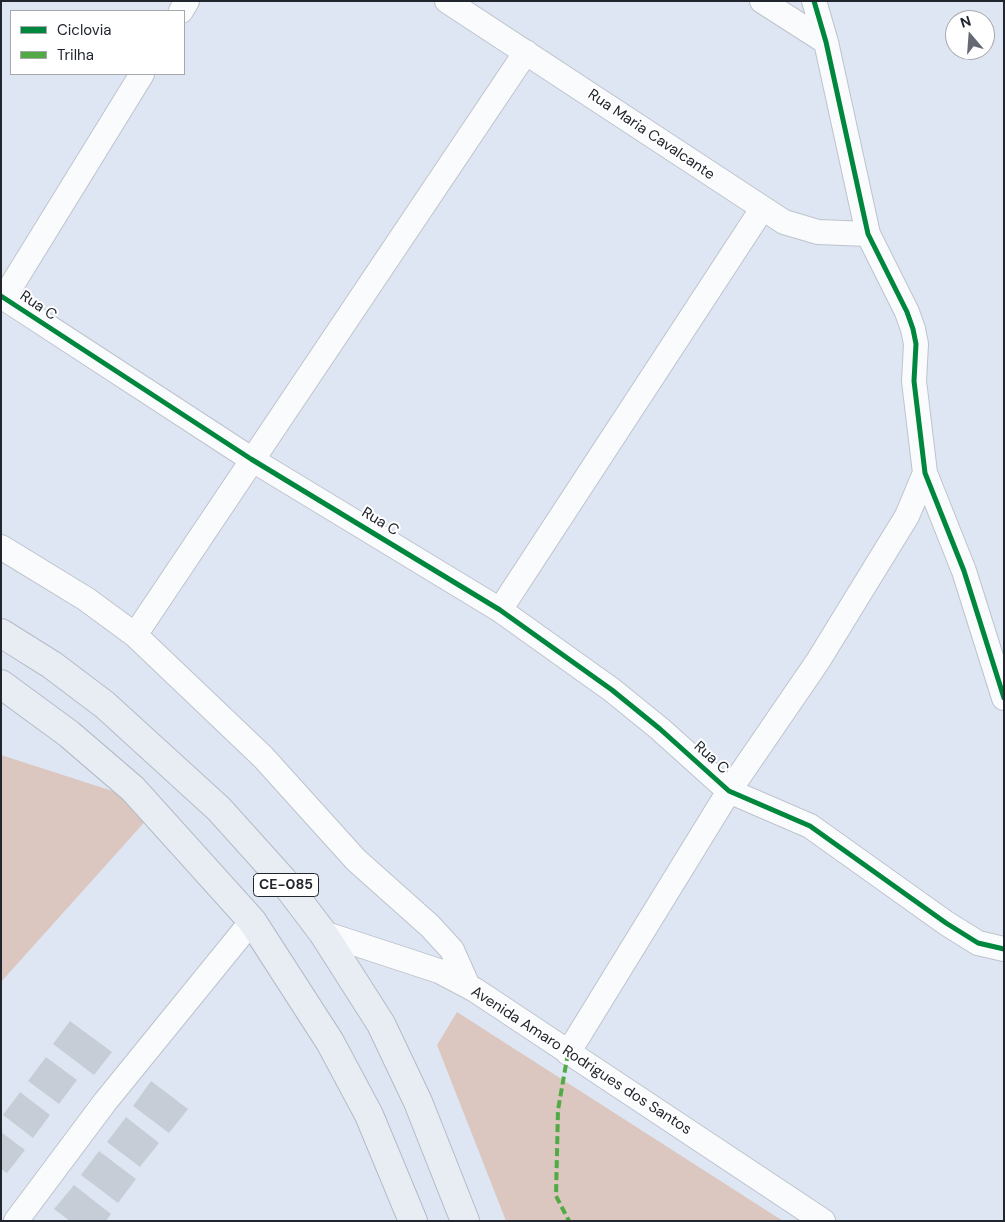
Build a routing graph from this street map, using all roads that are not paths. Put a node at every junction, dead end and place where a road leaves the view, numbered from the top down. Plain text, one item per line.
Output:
1 (447, 1) edge
2 (762, 1) edge
3 (814, 1) edge
4 (826, 42) junction
5 (526, 52) junction
6 (141, 75) edge
7 (762, 208) junction
8 (868, 234) junction
9 (3, 297) edge
10 (251, 459) junction
11 (925, 472) junction
12 (1, 547) edge
13 (500, 610) junction
14 (1, 633) edge
15 (135, 635) junction
16 (1, 684) edge
17 (1004, 698) edge
18 (729, 791) junction
19 (252, 921) junction
20 (323, 933) junction
21 (1004, 948) edge
22 (468, 986) junction
23 (568, 1053) junction
24 (16, 1221) edge
25 (413, 1221) edge
26 (465, 1221) edge
27 (823, 1221) edge

1 - 5 street, Rua Maria Cavalcante
2 - 4 street
3 - 4 street
4 - 8 street
5 - 7 street, Rua Maria Cavalcante
5 - 10 street
6 - 9 street
7 - 8 street, Rua Maria Cavalcante
7 - 13 street
8 - 11 street
9 - 10 street, Rua C
10 - 13 street, Rua C
10 - 15 street
11 - 17 street
11 - 18 street
12 - 15 street
13 - 18 street, Rua C
14 - 20 highway, CE-085
15 - 22 street
16 - 19 highway, CE-085
18 - 21 street
18 - 23 street, Rua C
19 - 24 street
19 - 25 highway, CE-085
20 - 22 street, Avenida Amaro Rodrigues dos Santos
20 - 26 highway, CE-085
22 - 23 street, Avenida Amaro Rodrigues dos Santos
23 - 27 street, Avenida Amaro Rodrigues dos Santos

